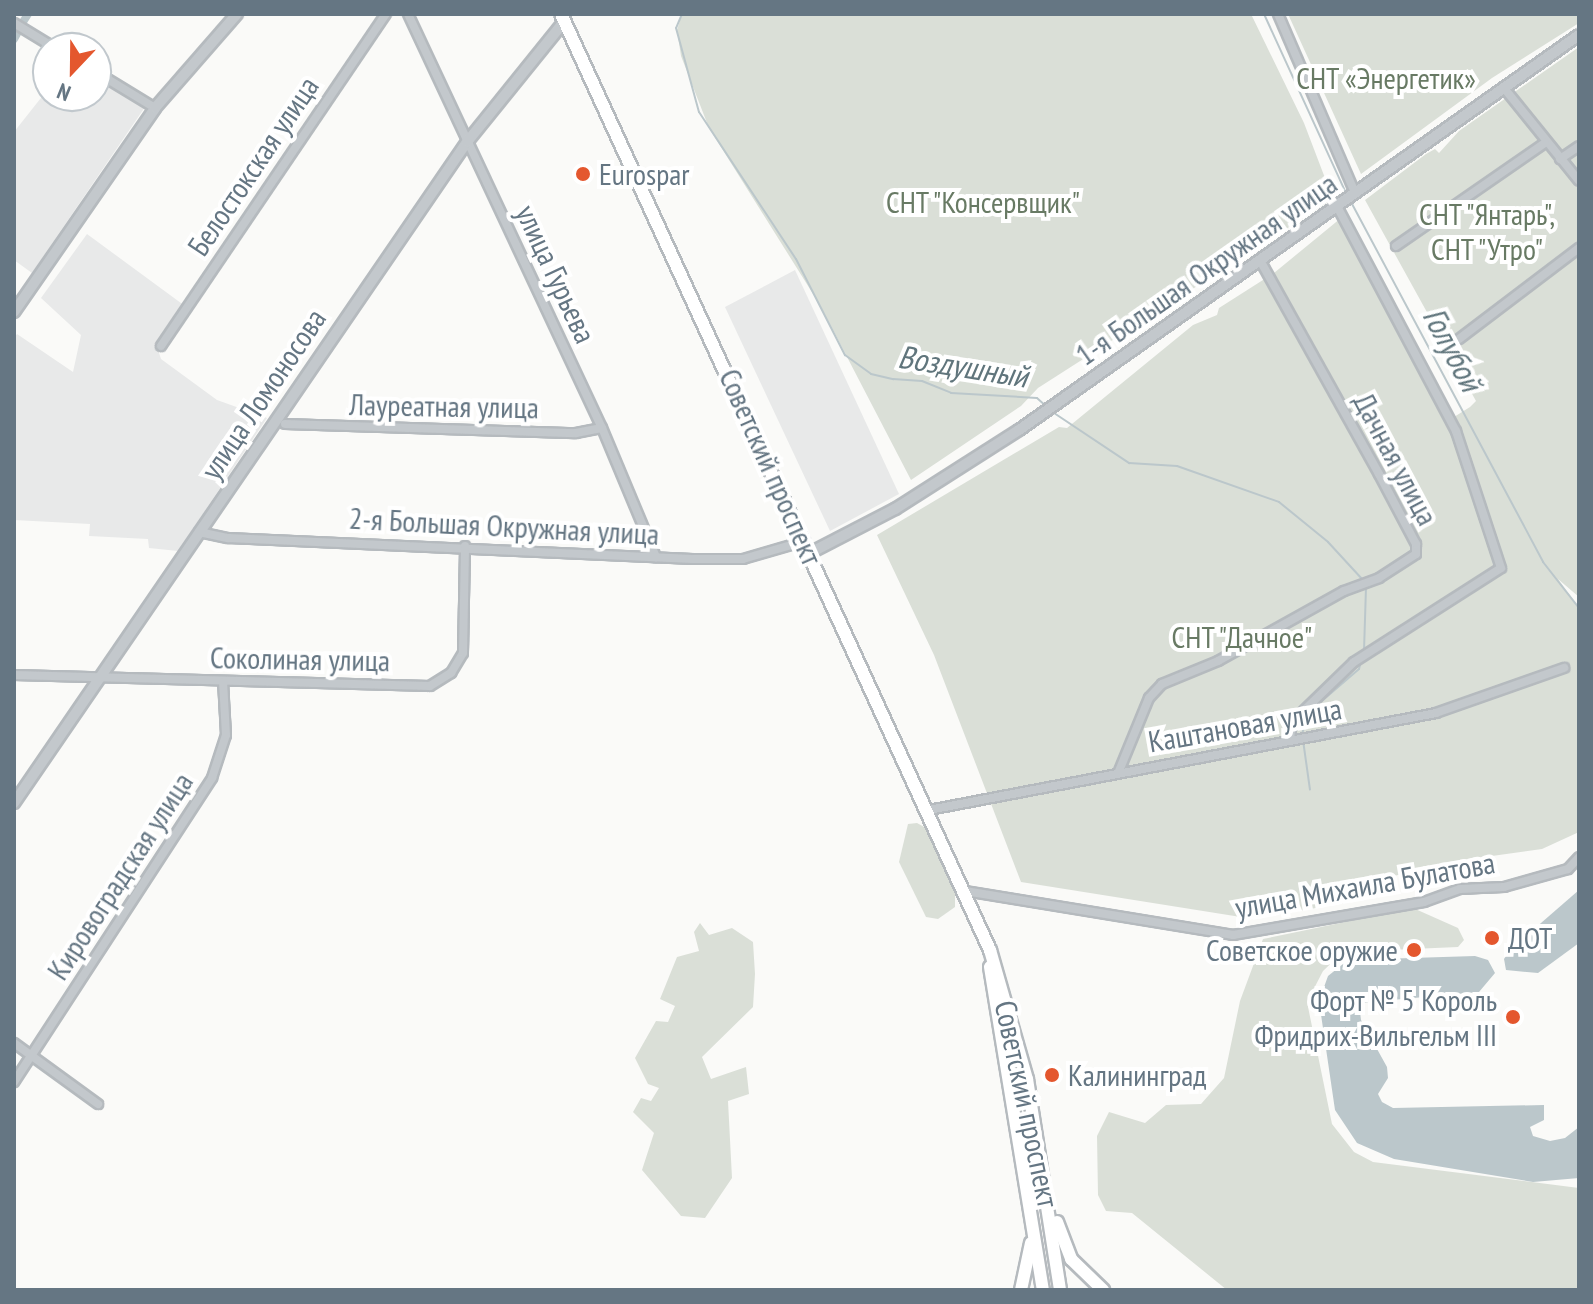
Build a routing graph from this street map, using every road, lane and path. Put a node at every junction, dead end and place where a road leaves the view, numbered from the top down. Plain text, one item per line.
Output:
1 (237, 14) edge
2 (386, 14) edge
3 (408, 14) edge
4 (1278, 14) edge
5 (562, 18) edge
6 (14, 23) edge
7 (32, 34) edge
8 (1579, 35) edge
9 (112, 82) edge
10 (1504, 88) junction
11 (155, 108) junction
12 (467, 142) junction
13 (1545, 143) junction
14 (1579, 146) edge
15 (1560, 159) junction
16 (1579, 181) edge
17 (1355, 193) junction
18 (1340, 204) junction
19 (1396, 246) dead end
20 (1579, 248) edge
21 (1260, 260) junction
22 (14, 312) edge
23 (1459, 339) dead end
24 (161, 346) dead end
25 (285, 424) dead end
26 (602, 428) junction
27 (199, 532) junction
28 (465, 546) junction
29 (808, 547) junction
30 (656, 557) junction
31 (1564, 668) dead end
32 (14, 675) edge
33 (97, 678) junction
34 (223, 682) junction
35 (1290, 740) junction
36 (1119, 771) junction
37 (14, 803) edge
38 (929, 810) junction
39 (1579, 857) edge
40 (965, 891) junction
41 (978, 922) junction
42 (14, 1043) edge
43 (33, 1056) junction
44 (14, 1082) edge
45 (98, 1104) dead end
46 (1043, 1164) junction
47 (1032, 1216) junction
48 (1021, 1290) edge
49 (1043, 1290) edge
50 (1060, 1290) edge
51 (1103, 1290) edge

1 - 11 street
2 - 24 street, Белостокская улица
3 - 12 street, улица Гурьева
4 - 17 street
5 - 12 street, улица Ломоносова
5 - 29 main road, Советский проспект
6 - 7 street
8 - 10 street, 1-я Большая Окружная улица
9 - 11 street
10 - 13 street
10 - 17 street, 1-я Большая Окружная улица
11 - 22 street
12 - 26 street, улица Гурьева
12 - 27 street, улица Ломоносова
13 - 15 street
13 - 19 street
14 - 15 street
15 - 16 street
17 - 18 street, 1-я Большая Окружная улица
18 - 21 street, 1-я Большая Окружная улица
18 - 35 street
20 - 23 street
21 - 29 street, 1-я Большая Окружная улица
21 - 36 street, Дачная улица
25 - 26 street, Лауреатная улица
26 - 30 street, улица Гурьева
27 - 28 street, 2-я Большая Окружная улица
27 - 33 street, улица Ломоносова
28 - 30 street, 2-я Большая Окружная улица
28 - 34 street, Соколиная улица
29 - 30 street, 2-я Большая Окружная улица
29 - 38 main road, Советский проспект
31 - 35 street, Каштановая улица
32 - 33 street, Соколиная улица
33 - 34 street, Соколиная улица
33 - 37 street, улица Ломоносова
34 - 43 street, Кировоградская улица
35 - 36 street, Каштановая улица
36 - 38 street, Каштановая улица
38 - 40 main road, Советский проспект
39 - 40 street, улица Михаила Булатова
40 - 41 main road, Советский проспект
41 - 46 main road, Советский проспект
41 - 47 main road, Советский проспект
42 - 43 street
43 - 44 street, Кировоградская улица
43 - 45 street
46 - 50 main road, Советский проспект
46 - 51 main road
47 - 48 main road
47 - 49 main road, Советский проспект

